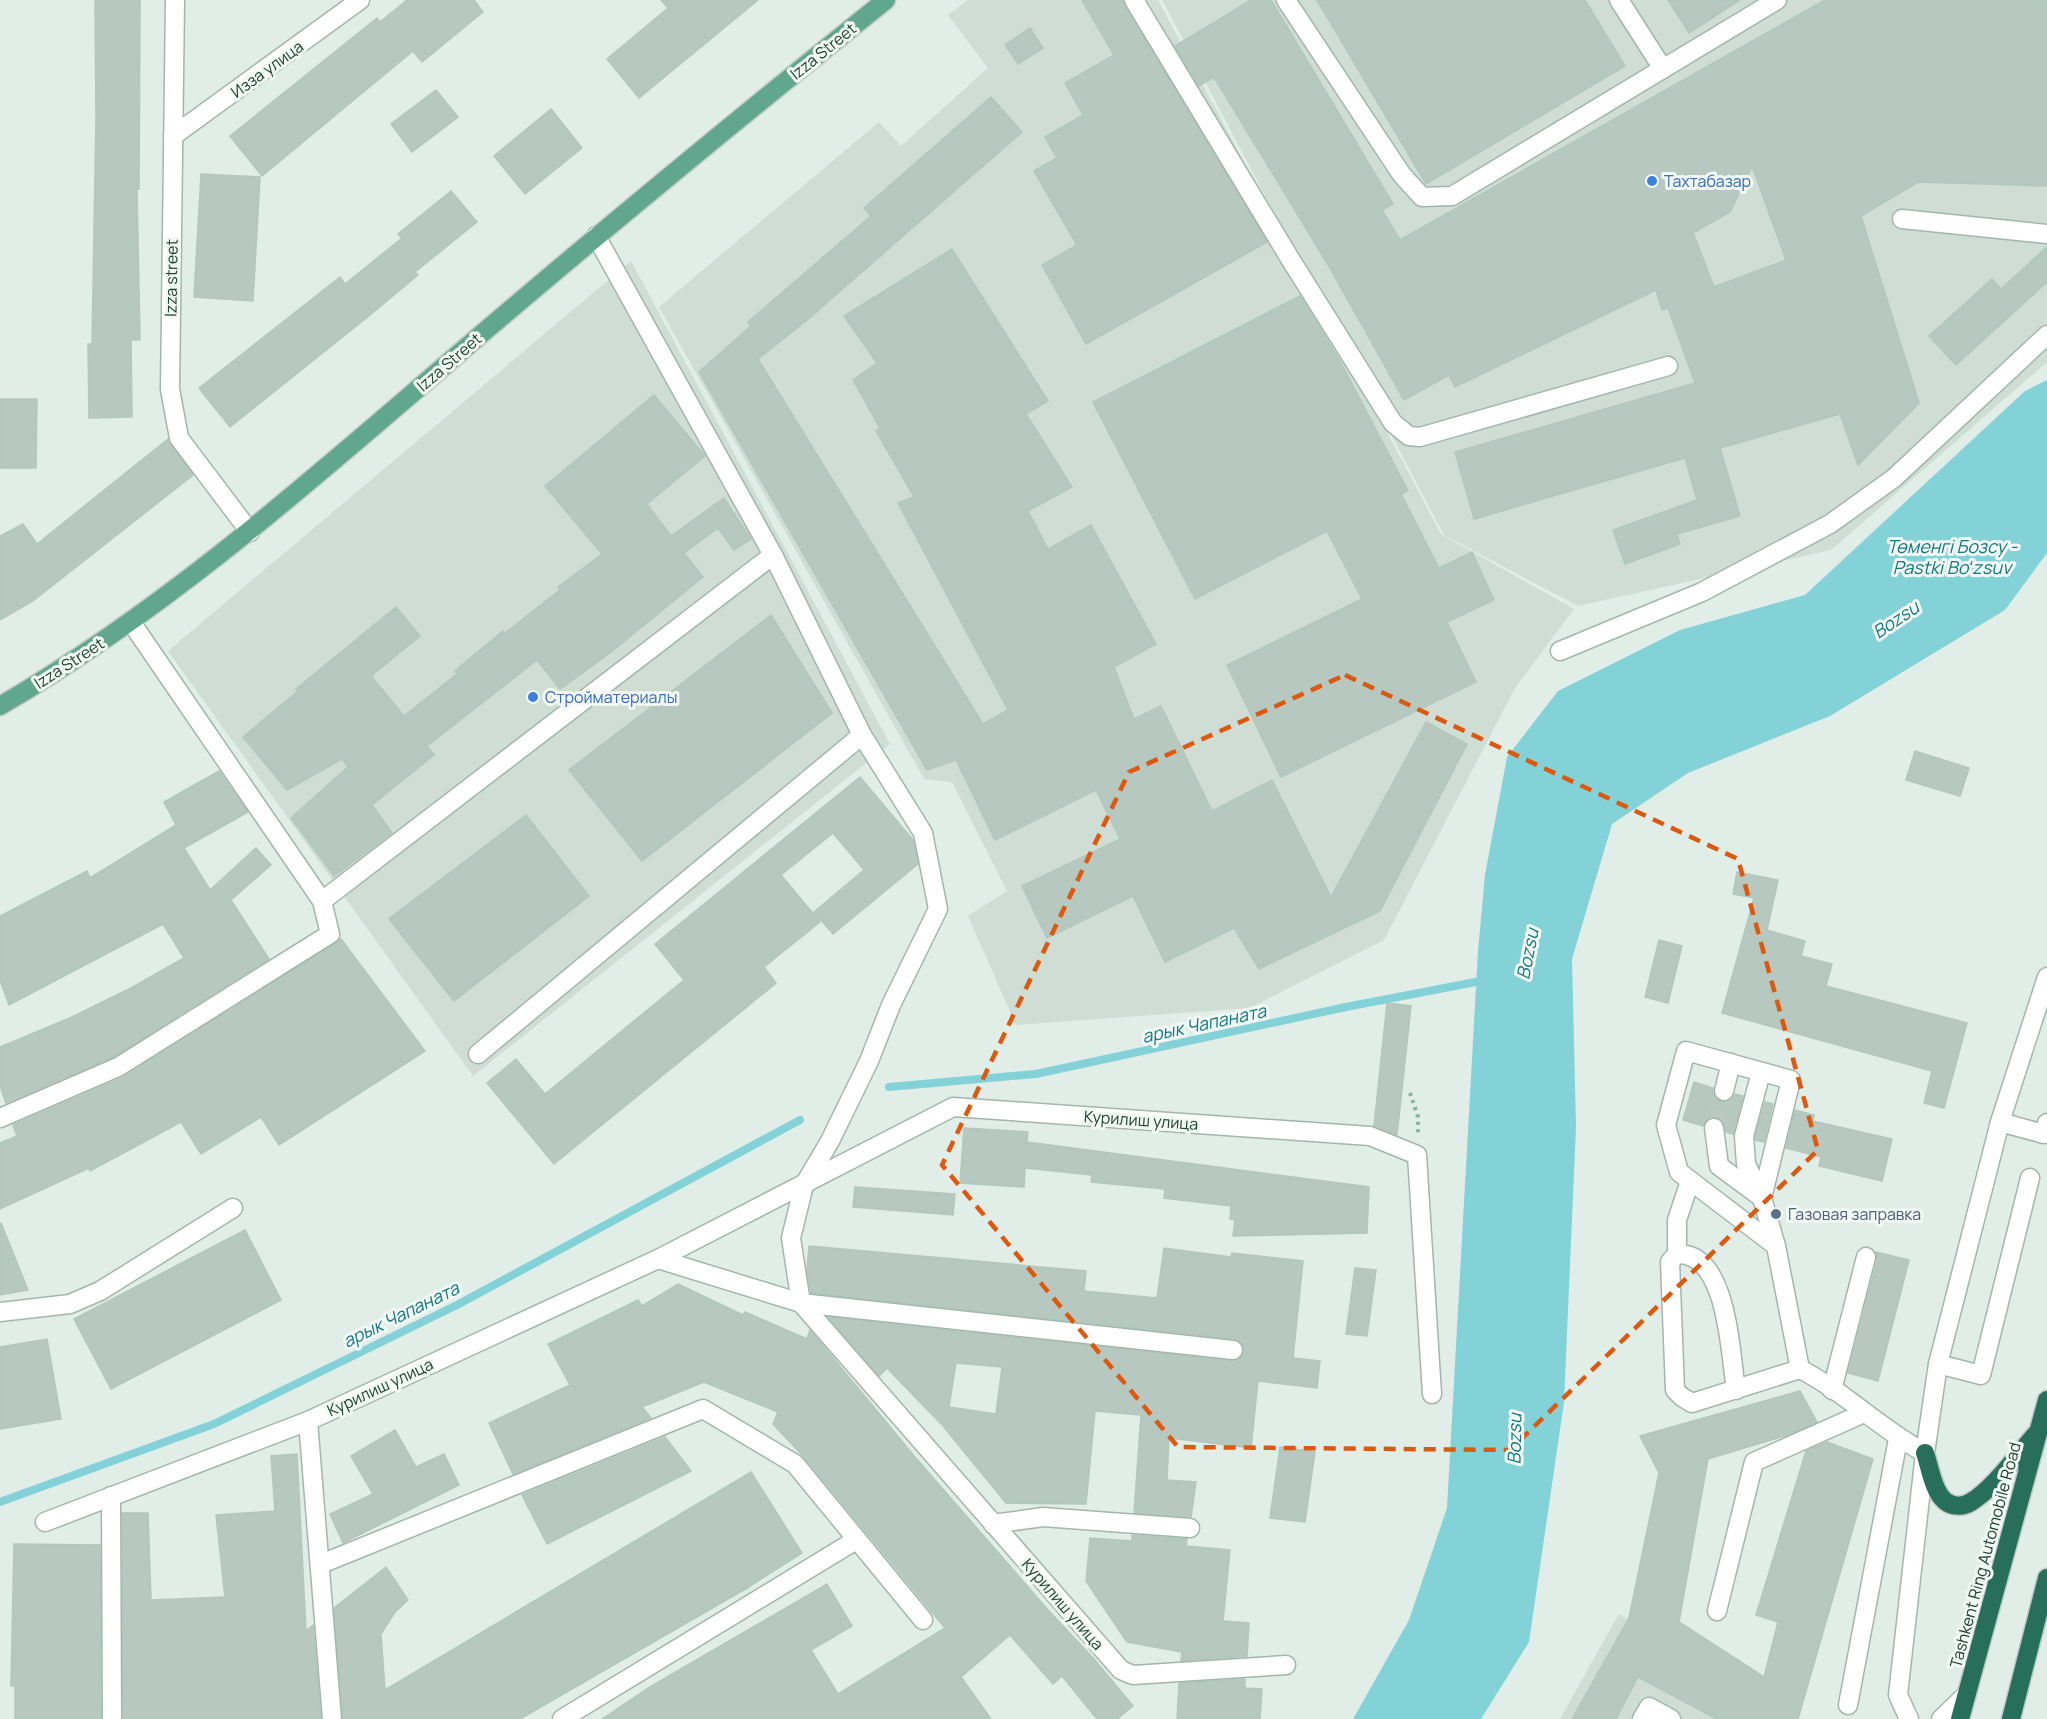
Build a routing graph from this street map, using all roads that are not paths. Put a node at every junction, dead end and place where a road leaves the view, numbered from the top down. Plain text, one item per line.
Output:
1 (174, 0) edge
2 (360, 0) edge
3 (886, 0) edge
4 (1134, 0) edge
5 (1286, 0) edge
6 (1619, 0) edge
7 (1777, 0) edge
8 (1663, 69) junction
9 (173, 136) junction
10 (1902, 219) dead end
11 (2047, 234) edge
12 (596, 236) junction
13 (2047, 335) edge
14 (1668, 366) dead end
15 (250, 532) junction
16 (773, 555) junction
17 (131, 622) junction
18 (1560, 651) dead end
19 (0, 706) edge
20 (862, 735) junction
21 (322, 901) junction
22 (2047, 977) edge
23 (478, 1054) dead end
24 (1731, 1063) junction
25 (1761, 1072) junction
26 (1724, 1091) tunnel mouth
27 (0, 1118) edge
28 (2000, 1122) junction
29 (2047, 1123) edge
30 (1714, 1128) tunnel mouth
31 (2030, 1178) dead end
32 (1690, 1180) junction
33 (804, 1185) junction
34 (1762, 1198) junction
35 (233, 1208) dead end
36 (1776, 1246) junction
37 (1677, 1254) junction
38 (1866, 1257) dead end
39 (658, 1259) junction
40 (801, 1303) junction
41 (0, 1312) edge
42 (1233, 1350) dead end
43 (1938, 1364) junction
44 (1800, 1369) junction
45 (1736, 1390) junction
46 (1832, 1390) junction
47 (1432, 1394) dead end
48 (2047, 1400) edge
49 (1864, 1413) junction
50 (308, 1421) junction
51 (2039, 1431) junction
52 (1898, 1438) junction
53 (1925, 1453) junction
54 (111, 1497) junction
55 (45, 1522) dead end
56 (993, 1524) junction
57 (1190, 1528) dead end
58 (856, 1540) junction
59 (321, 1564) junction
60 (2047, 1578) edge
61 (1717, 1611) dead end
62 (923, 1620) dead end
63 (1286, 1665) dead end
64 (1966, 1695) junction
65 (1848, 1705) dead end
66 (112, 1719) edge
67 (332, 1719) edge
68 (562, 1719) edge
69 (1642, 1719) edge
70 (1671, 1719) edge
71 (1909, 1719) edge
72 (1941, 1719) edge
73 (1960, 1719) edge
74 (2011, 1719) edge

1 - 9 street, Izza street
2 - 9 street, Изза улица
3 - 12 main road, Izza Street
4 - 14 street
5 - 8 street
6 - 8 street
7 - 8 street
9 - 15 street, Izza street
10 - 11 street
12 - 15 main road, Izza Street
12 - 16 street
13 - 18 street
15 - 17 main road, Izza Street
16 - 20 street
16 - 21 street
17 - 19 main road, Izza Street
17 - 21 street
20 - 23 street
20 - 33 street
21 - 27 street
22 - 28 street
24 - 25 street
24 - 26 street
24 - 32 street
25 - 34 street
25 - 34 street
28 - 29 street
28 - 43 street
30 - 34 street
31 - 43 street
32 - 36 street
32 - 37 street
33 - 39 street, Курилиш улица
33 - 40 street
33 - 47 street, Курилиш улица
34 - 36 street
35 - 41 street
36 - 44 street
37 - 45 street
37 - 45 street
38 - 46 street
39 - 40 street
39 - 50 street, Курилиш улица
40 - 42 street
40 - 56 street, Курилиш улица
43 - 53 street
44 - 45 street
44 - 46 street
46 - 49 street
48 - 51 highway, Tashkent Ring Automobile Road
49 - 52 street
49 - 61 street
50 - 54 street
50 - 59 street, Курилиш улица
51 - 53 highway
51 - 64 highway, Tashkent Ring Automobile Road
52 - 53 street
52 - 65 street
53 - 71 street
54 - 55 street
54 - 66 street
56 - 57 street
56 - 63 street, Курилиш улица
58 - 59 street
58 - 62 street
58 - 68 street
59 - 67 street, Курилиш улица
60 - 74 highway
64 - 72 street
64 - 73 highway, Tashkent Ring Automobile Road
69 - 70 street

